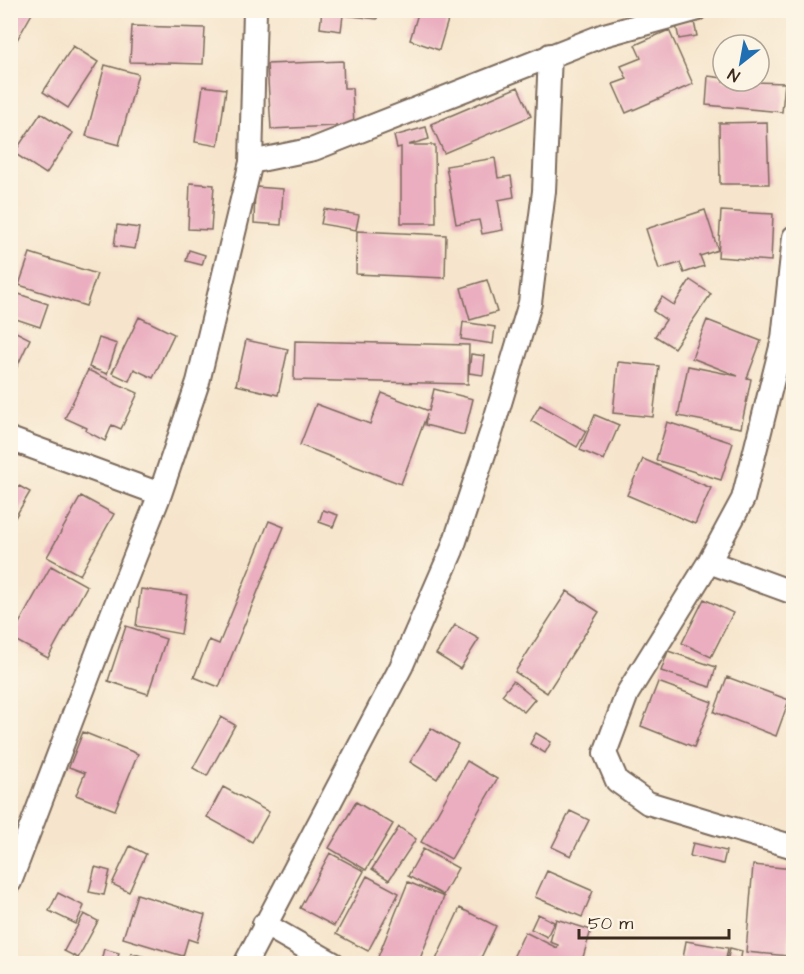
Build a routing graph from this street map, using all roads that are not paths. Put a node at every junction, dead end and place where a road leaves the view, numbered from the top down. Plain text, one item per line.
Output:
1 (255, 10) edge
2 (695, 10) edge
3 (550, 55) junction
4 (251, 162) junction
5 (794, 237) edge
6 (10, 439) edge
7 (160, 494) junction
8 (709, 562) junction
9 (794, 593) edge
10 (794, 847) edge
11 (10, 882) edge
12 (264, 924) junction
13 (245, 963) edge
14 (334, 963) edge

1 - 4 street
2 - 3 street
3 - 4 street
3 - 12 street
4 - 7 street
5 - 8 street
6 - 7 street
7 - 11 street
8 - 9 street
8 - 10 street
12 - 13 street
12 - 14 street

